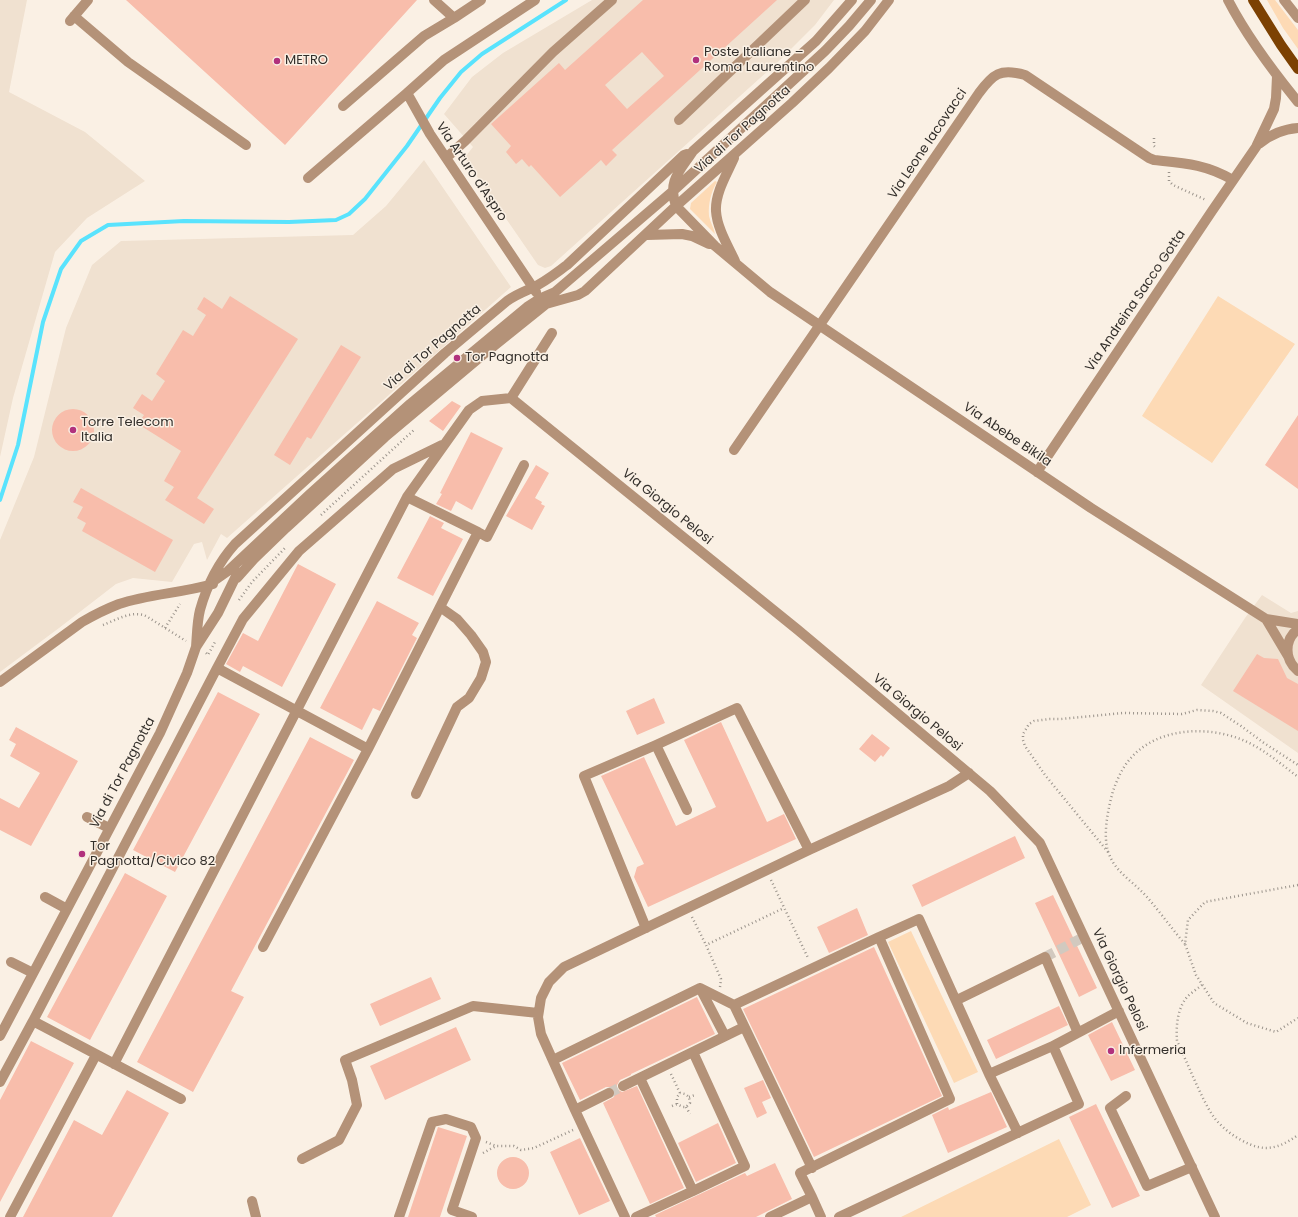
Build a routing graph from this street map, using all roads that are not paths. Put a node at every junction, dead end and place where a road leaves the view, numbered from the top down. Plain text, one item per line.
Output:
1 (88, 0) edge
2 (434, 0) edge
3 (535, 0) edge
4 (612, 0) edge
5 (805, 0) edge
6 (852, 0) edge
7 (871, 0) edge
8 (889, 0) edge
9 (1228, 0) edge
10 (1253, 0) edge
11 (1284, 0) edge
12 (477, 1) edge
13 (454, 18) junction
14 (1298, 18) edge
15 (1298, 69) edge
16 (1277, 76) junction
17 (407, 93) junction
18 (1298, 102) edge
19 (343, 106) dead end
20 (679, 120) dead end
21 (1298, 128) edge
22 (246, 145) dead end
23 (1256, 146) junction
24 (693, 152) junction
25 (735, 154) junction
26 (446, 158) junction
27 (308, 178) dead end
28 (1233, 180) junction
29 (673, 191) junction
30 (676, 206) junction
31 (647, 235) junction
32 (715, 246) junction
33 (738, 265) junction
34 (532, 288) junction
35 (543, 301) junction
36 (820, 326) junction
37 (552, 333) dead end
38 (511, 398) junction
39 (444, 444) junction
40 (734, 450) dead end
41 (524, 465) dead end
42 (1038, 472) junction
43 (407, 497) junction
44 (478, 532) junction
45 (244, 556) junction
46 (237, 578) junction
47 (208, 585) junction
48 (440, 607) junction
49 (1266, 619) junction
50 (1298, 624) edge
51 (1298, 628) edge
52 (196, 647) junction
53 (1288, 657) junction
54 (217, 668) junction
55 (1298, 671) edge
56 (1, 680) edge
57 (296, 711) junction
58 (656, 745) junction
59 (368, 749) junction
60 (969, 773) junction
61 (416, 794) dead end
62 (687, 810) dead end
63 (87, 817) dead end
64 (109, 828) junction
65 (809, 850) junction
66 (45, 897) dead end
67 (67, 909) junction
68 (646, 928) junction
69 (879, 937) junction
70 (264, 947) dead end
71 (11, 962) dead end
72 (33, 973) junction
73 (700, 988) junction
74 (957, 1000) junction
75 (734, 1005) junction
76 (1119, 1011) junction
77 (538, 1014) junction
78 (33, 1021) junction
79 (744, 1027) junction
80 (1078, 1033) junction
81 (0, 1036) edge
82 (725, 1036) junction
83 (1055, 1045) junction
84 (693, 1052) junction
85 (96, 1055) junction
86 (553, 1060) junction
87 (114, 1064) junction
88 (989, 1074) junction
89 (640, 1078) junction
90 (0, 1082) edge
91 (623, 1086) tunnel mouth
92 (609, 1093) tunnel mouth
93 (1126, 1096) dead end
94 (181, 1099) dead end
95 (575, 1110) junction
96 (1018, 1133) junction
97 (302, 1159) dead end
98 (1192, 1167) junction
99 (812, 1168) junction
100 (693, 1191) junction
101 (812, 1197) junction
102 (252, 1201) dead end
103 (10, 1217) edge
104 (256, 1217) edge
105 (399, 1217) edge
106 (472, 1217) edge
107 (625, 1217) edge
108 (636, 1217) edge
109 (770, 1217) edge
110 (821, 1217) edge
111 (838, 1217) edge
112 (1215, 1217) edge

1 - 22 street
2 - 13 street
3 - 17 street
4 - 26 street
5 - 20 street
6 - 24 street, Via di Tor Pagnotta
7 - 29 street, Via di Tor Pagnotta
8 - 25 street, Via di Tor Pagnotta
9 - 16 street
10 - 15 main road
11 - 14 street
12 - 13 street
13 - 19 street
16 - 18 street
16 - 23 street
17 - 26 street, Via Arturo d'Aspro
17 - 27 street
21 - 23 street
23 - 28 street, Via Andreina Sacco Gotta
24 - 29 street, Via di Tor Pagnotta
24 - 34 street, Via di Tor Pagnotta
25 - 30 street, Via di Tor Pagnotta
25 - 33 street, Via Abebe Bikila
26 - 34 street, Via Arturo d'Aspro
28 - 36 street, Via Leone Iacovacci
28 - 42 street, Via Andreina Sacco Gotta
29 - 30 street, Via di Tor Pagnotta
29 - 35 street, Via di Tor Pagnotta
30 - 31 street, Via di Tor Pagnotta
30 - 32 street, Via Abebe Bikila
31 - 32 street, Via Abebe Bikila
31 - 35 street, Via di Tor Pagnotta
32 - 33 street, Via Abebe Bikila
33 - 36 street, Via Abebe Bikila
34 - 35 street, Via Arturo d'Aspro
34 - 47 street, Via di Tor Pagnotta
35 - 45 street, Via di Tor Pagnotta
35 - 46 street, Via di Tor Pagnotta
36 - 40 street, Via Leone Iacovacci
36 - 42 street, Via Abebe Bikila
37 - 38 street
38 - 39 street
38 - 60 street, Via Giorgio Pelosi
39 - 43 street
39 - 54 street
41 - 44 street
42 - 49 street, Via Abebe Bikila
43 - 44 street
43 - 57 street
44 - 48 street
45 - 46 street, Via di Tor Pagnotta
45 - 47 street, Via di Tor Pagnotta
46 - 47 street
46 - 52 street, Via di Tor Pagnotta
47 - 52 street, Via di Tor Pagnotta
47 - 56 street
48 - 59 street
48 - 61 street
49 - 50 street, Via Abebe Bikila
49 - 53 street, Via Abebe Bikila
51 - 53 street
52 - 64 street, Via di Tor Pagnotta
53 - 55 street, Via Abebe Bikila
54 - 57 street
54 - 78 street
57 - 59 street
57 - 87 street
58 - 62 street
58 - 65 street
58 - 68 street
59 - 70 street
60 - 65 street
60 - 76 street, Via Giorgio Pelosi
63 - 64 street
64 - 67 street, Via di Tor Pagnotta
65 - 68 street
66 - 67 street
67 - 72 street, Via di Tor Pagnotta
68 - 77 street
69 - 74 street
69 - 75 street
69 - 99 street
71 - 72 street
72 - 81 street, Via di Tor Pagnotta
73 - 75 street
73 - 82 street
73 - 86 street
74 - 80 street
74 - 88 street
75 - 79 street
76 - 80 street
76 - 98 street, Via Giorgio Pelosi
77 - 86 street
77 - 97 street
78 - 85 street
78 - 90 street
79 - 82 street
79 - 99 street
80 - 83 street
82 - 84 street
83 - 88 street
83 - 96 street
84 - 89 street
84 - 100 street
85 - 87 street
85 - 103 street
86 - 95 street
87 - 94 street
88 - 96 street
89 - 91 street
89 - 100 street
92 - 95 street
93 - 98 street
95 - 107 street
96 - 111 street
98 - 112 street, Via Giorgio Pelosi
99 - 101 street
100 - 108 street
101 - 109 street
101 - 110 street
102 - 104 street
105 - 106 street

